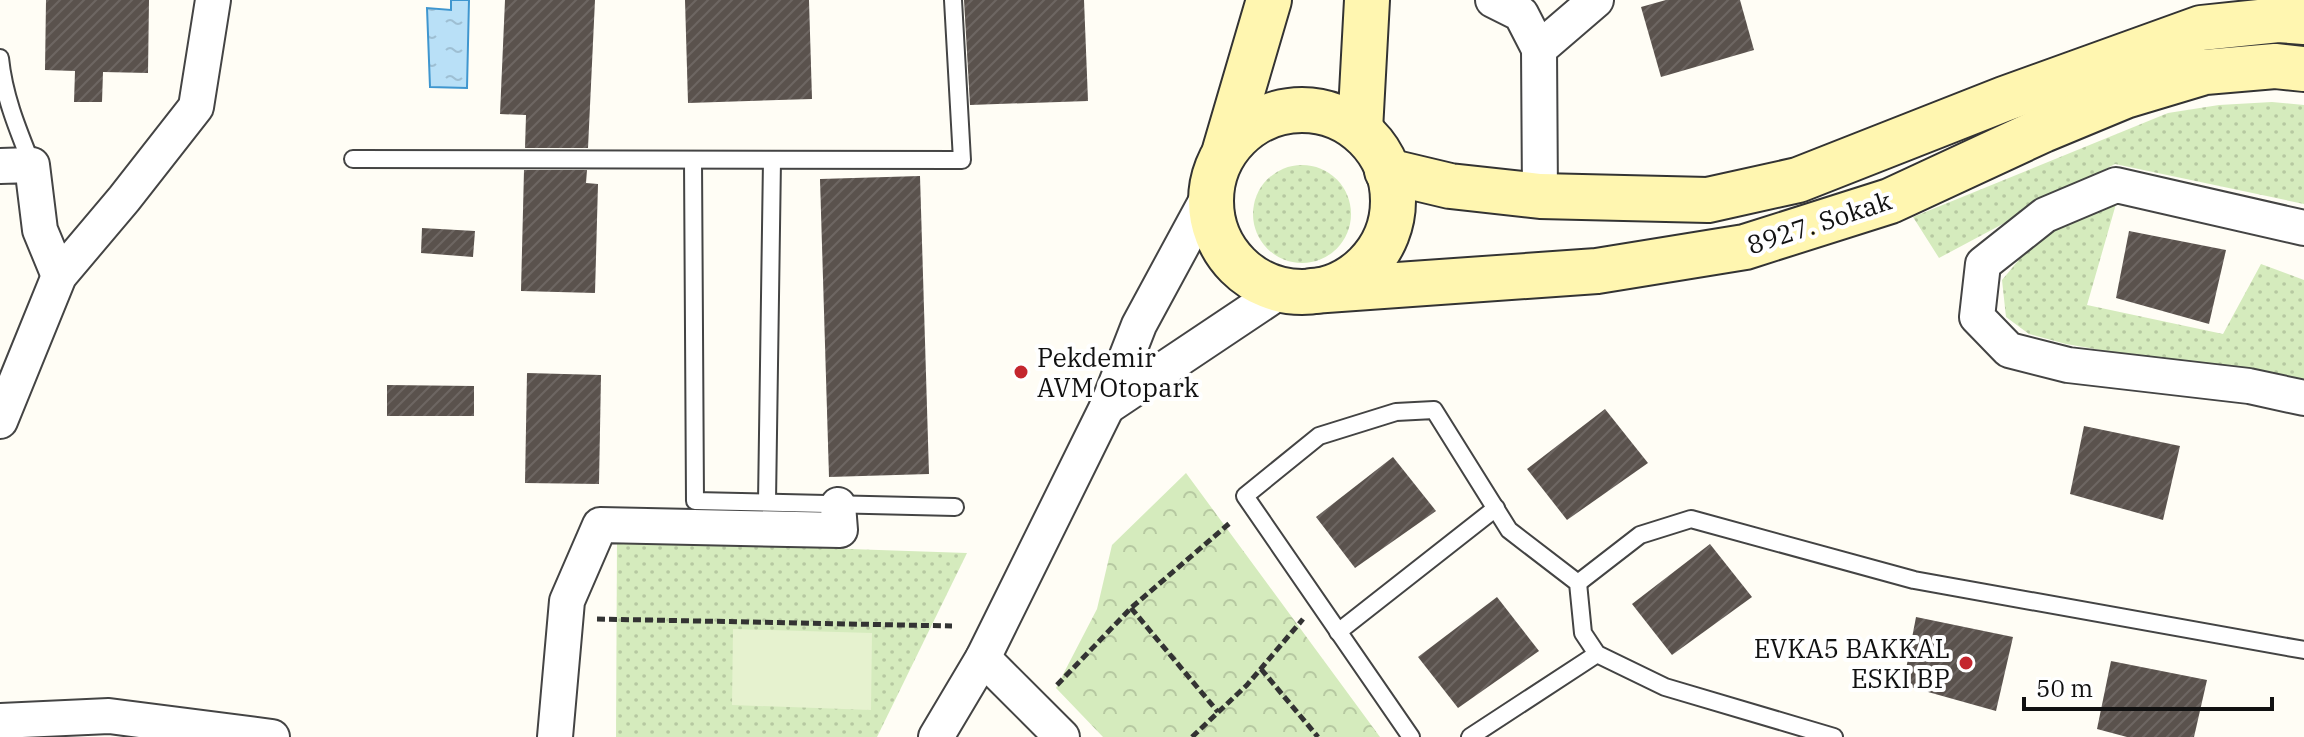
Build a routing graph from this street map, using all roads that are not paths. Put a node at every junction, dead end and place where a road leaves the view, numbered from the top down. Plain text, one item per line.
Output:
1 (213, 0) edge
2 (953, 0) edge
3 (1269, 0) edge
4 (1367, 0) edge
5 (1596, 0) edge
6 (1515, 5) edge
7 (2198, 14) edge
8 (2304, 22) edge
9 (1539, 49) junction
10 (0, 58) edge
11 (2304, 69) edge
12 (2205, 72) junction
13 (1360, 130) junction
14 (1225, 150) junction
15 (353, 159) dead end
16 (693, 160) junction
17 (772, 160) junction
18 (16, 166) edge
19 (1387, 171) junction
20 (1211, 192) junction
21 (1540, 196) junction
22 (2304, 228) edge
23 (59, 276) junction
24 (1297, 290) junction
25 (2304, 398) edge
26 (1107, 407) junction
27 (0, 421) edge
28 (767, 502) junction
29 (838, 505) junction
30 (955, 507) dead end
31 (1496, 508) junction
32 (1578, 583) junction
33 (1338, 632) junction
34 (2304, 650) edge
35 (1597, 654) junction
36 (983, 658) junction
37 (13, 726) edge
38 (108, 727) edge
39 (272, 737) edge
40 (555, 737) edge
41 (936, 737) edge
42 (1062, 737) edge
43 (1411, 737) edge
44 (1470, 737) edge
45 (1834, 737) edge

1 - 23 street
2 - 17 lane
3 - 14 street
4 - 13 street
5 - 9 street
6 - 9 street
7 - 8 street, 8927. Sokak
7 - 12 street
7 - 21 street, 8927. Sokak
9 - 21 street
10 - 18 lane
11 - 12 street, 8927. Sokak
12 - 24 street, 8927. Sokak
13 - 14 street
13 - 19 street
14 - 20 street
15 - 16 lane
16 - 17 lane
16 - 28 lane
17 - 28 lane
18 - 23 street
19 - 21 street, 8927. Sokak
19 - 24 street
20 - 24 street
20 - 26 street
22 - 25 street
23 - 27 street
24 - 26 street
26 - 36 street
28 - 29 lane
29 - 30 lane
29 - 40 street
31 - 32 lane
31 - 33 lane
31 - 33 lane
32 - 34 lane
32 - 35 lane
33 - 43 lane
35 - 44 lane
35 - 45 lane
36 - 41 street
36 - 42 street
37 - 38 street
38 - 39 street

